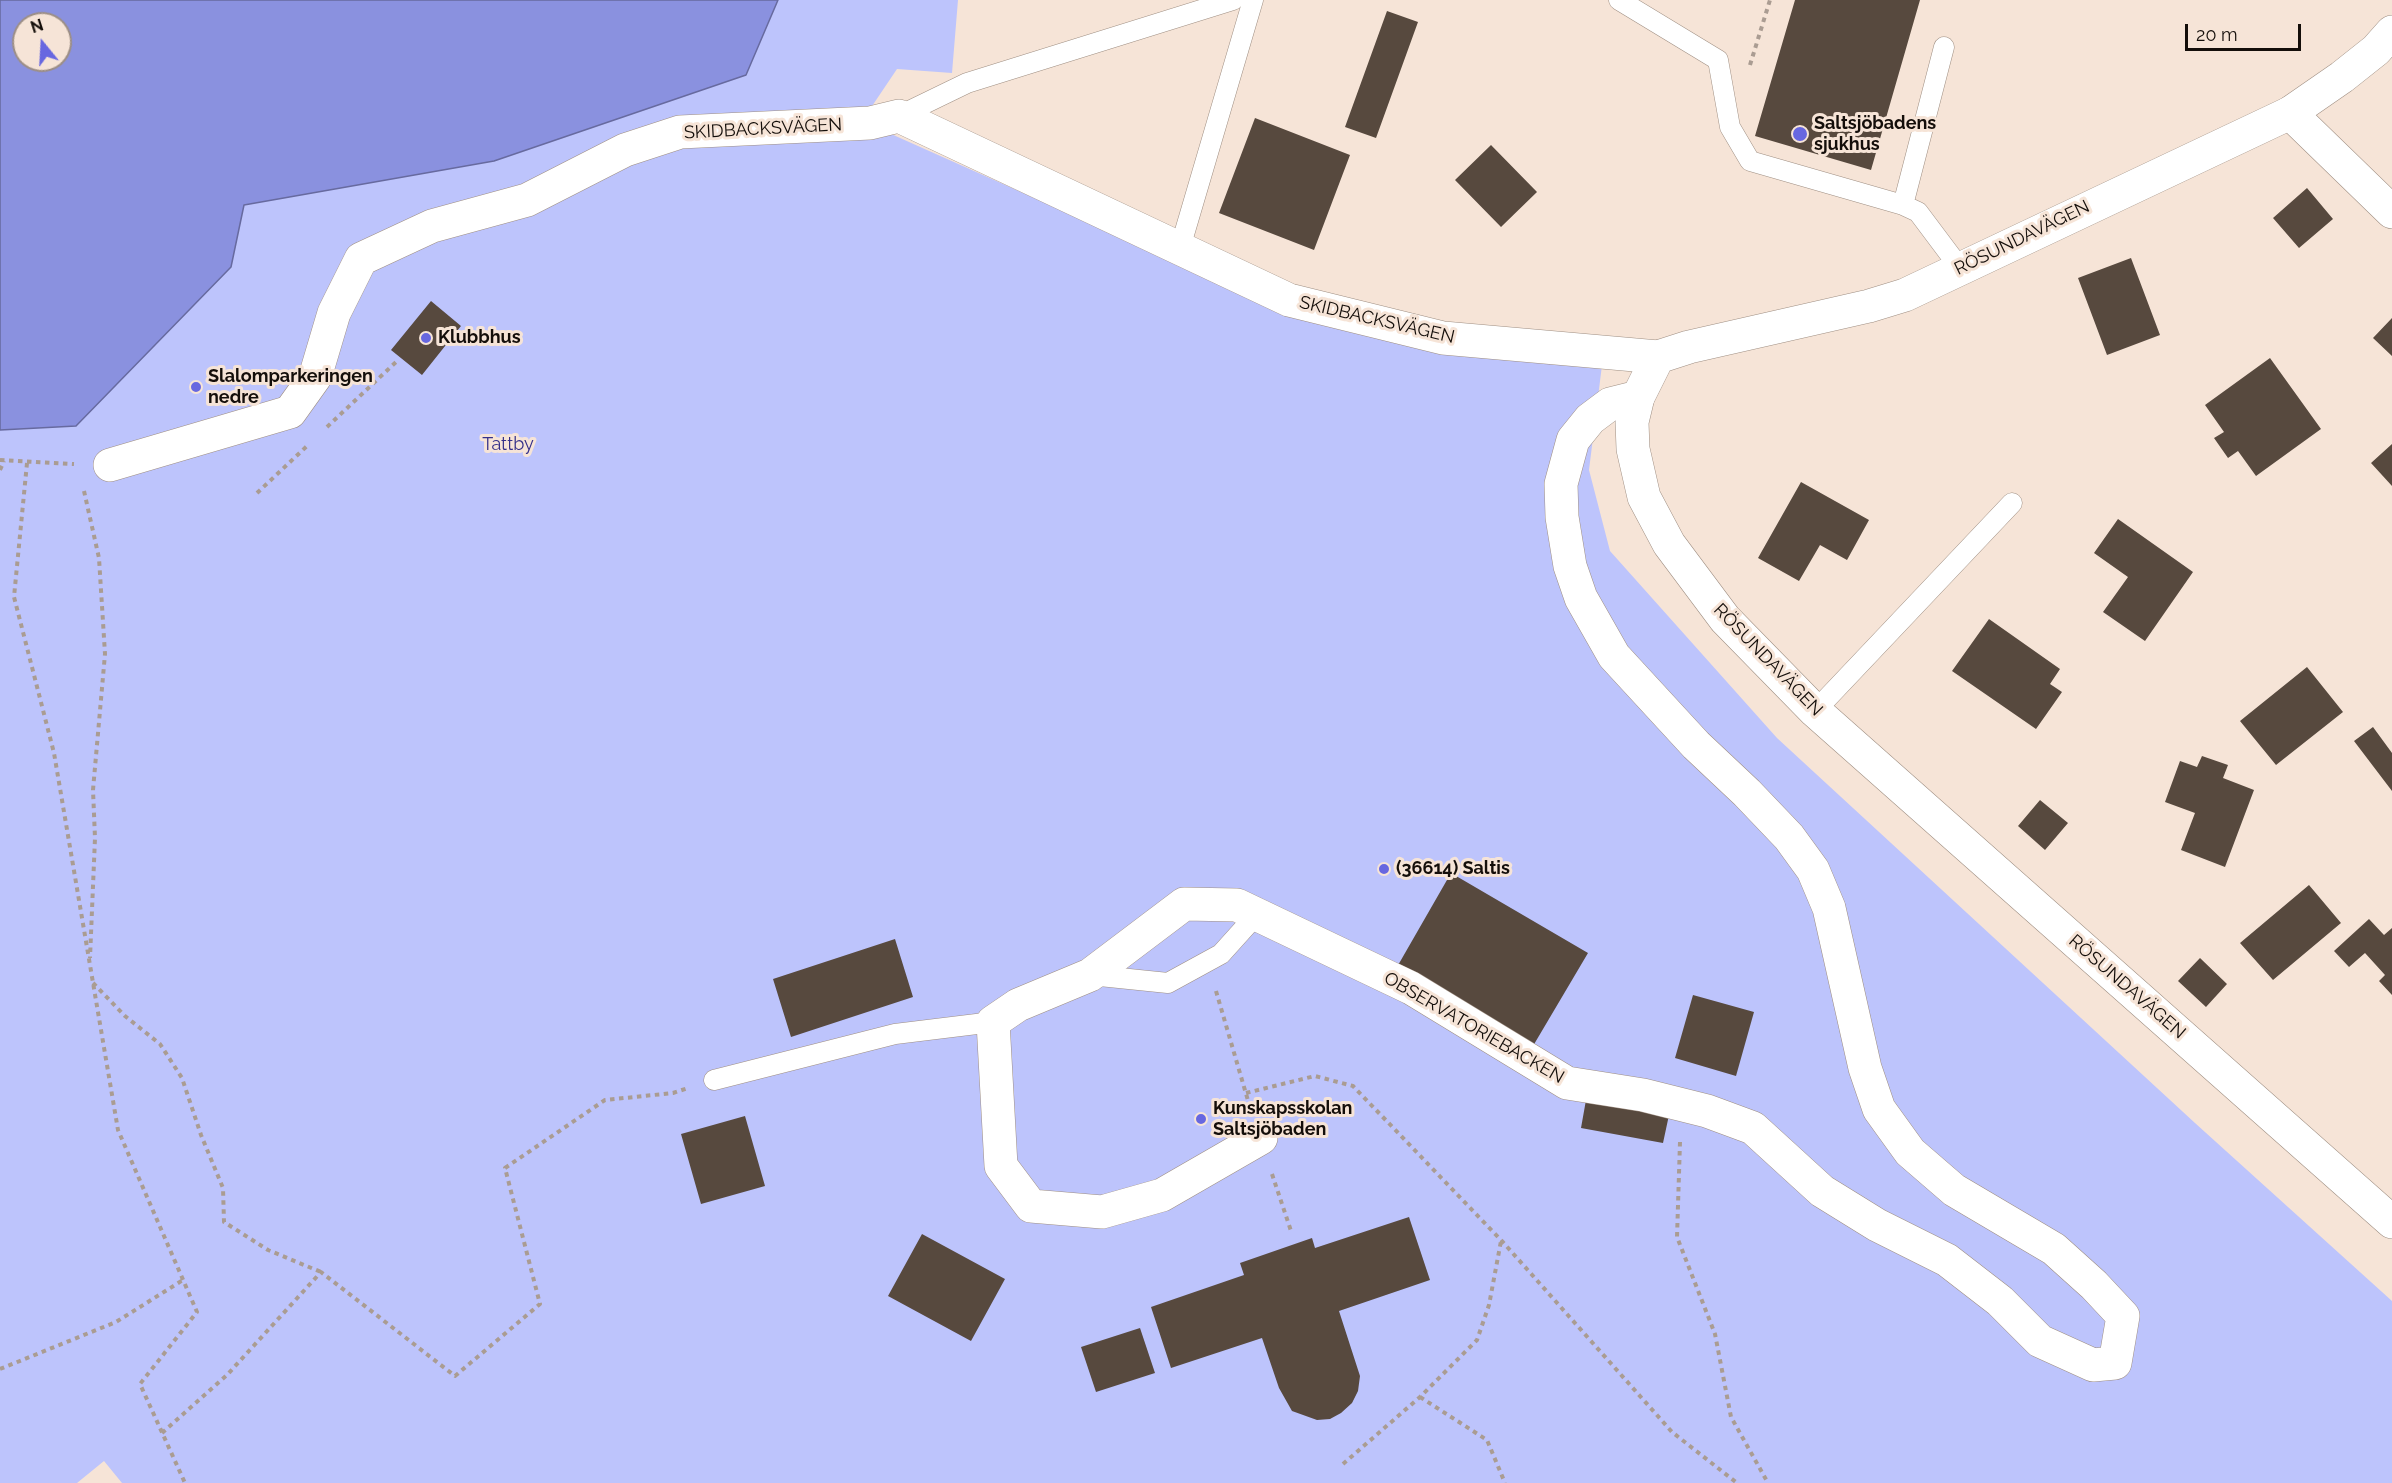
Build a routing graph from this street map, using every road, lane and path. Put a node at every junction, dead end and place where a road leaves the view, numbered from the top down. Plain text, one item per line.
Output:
1 (1233, 0) edge
2 (1253, 0) edge
3 (1619, 0) edge
4 (1770, 0) edge
5 (2392, 32) edge
6 (1944, 47) dead end
7 (1726, 103) junction
8 (2290, 113) junction
9 (899, 116) junction
10 (1902, 205) junction
11 (2392, 212) edge
12 (1180, 248) junction
13 (1960, 268) junction
14 (1658, 357) junction
15 (1638, 397) junction
16 (2, 461) edge
17 (27, 463) junction
18 (110, 465) dead end
19 (0, 470) edge
20 (78, 473) dead end
21 (81, 482) dead end
22 (2012, 503) dead end
23 (1815, 711) junction
24 (1257, 914) junction
25 (1207, 961) junction
26 (90, 964) junction
27 (1090, 975) junction
28 (93, 982) junction
29 (993, 1022) junction
30 (1240, 1076) dead end
31 (714, 1080) dead end
32 (673, 1093) dead end
33 (1246, 1093) dead end
34 (1681, 1104) junction
35 (1261, 1138) dead end
36 (1275, 1183) dead end
37 (2392, 1222) edge
38 (1291, 1231) dead end
39 (1501, 1240) junction
40 (321, 1272) junction
41 (183, 1280) junction
42 (0, 1369) edge
43 (1420, 1397) junction
44 (162, 1433) junction
45 (1342, 1464) dead end
46 (185, 1483) edge
47 (1505, 1483) edge
48 (1737, 1483) edge
49 (1768, 1483) edge

1 - 9 lane, SKIDBACKSVÄGEN
2 - 12 lane
3 - 7 lane
4 - 7 path
5 - 8 street, RÖSUNDAVÄGEN
6 - 10 lane
7 - 10 lane
8 - 11 street
8 - 13 street, RÖSUNDAVÄGEN
9 - 12 street, SKIDBACKSVÄGEN
9 - 18 street, SKIDBACKSVÄGEN
10 - 13 lane
12 - 14 street, SKIDBACKSVÄGEN
13 - 14 street, RÖSUNDAVÄGEN
14 - 15 street, RÖSUNDAVÄGEN
15 - 23 street, RÖSUNDAVÄGEN
15 - 34 street, OBSERVATORIEBACKEN
16 - 17 path
16 - 19 path
17 - 20 path
17 - 26 path
21 - 26 path
22 - 23 lane
23 - 37 street, RÖSUNDAVÄGEN
24 - 25 lane
24 - 27 street, OBSERVATORIEBACKEN
24 - 34 street, OBSERVATORIEBACKEN
25 - 27 lane
25 - 30 path
26 - 28 path
27 - 29 street, OBSERVATORIEBACKEN
28 - 40 path
28 - 41 path
29 - 31 lane
29 - 35 street
32 - 40 path
33 - 39 path
34 - 49 path
36 - 38 path
39 - 43 path
39 - 48 path
40 - 44 path
41 - 42 path
41 - 44 path
43 - 45 path
43 - 47 path
44 - 46 path

